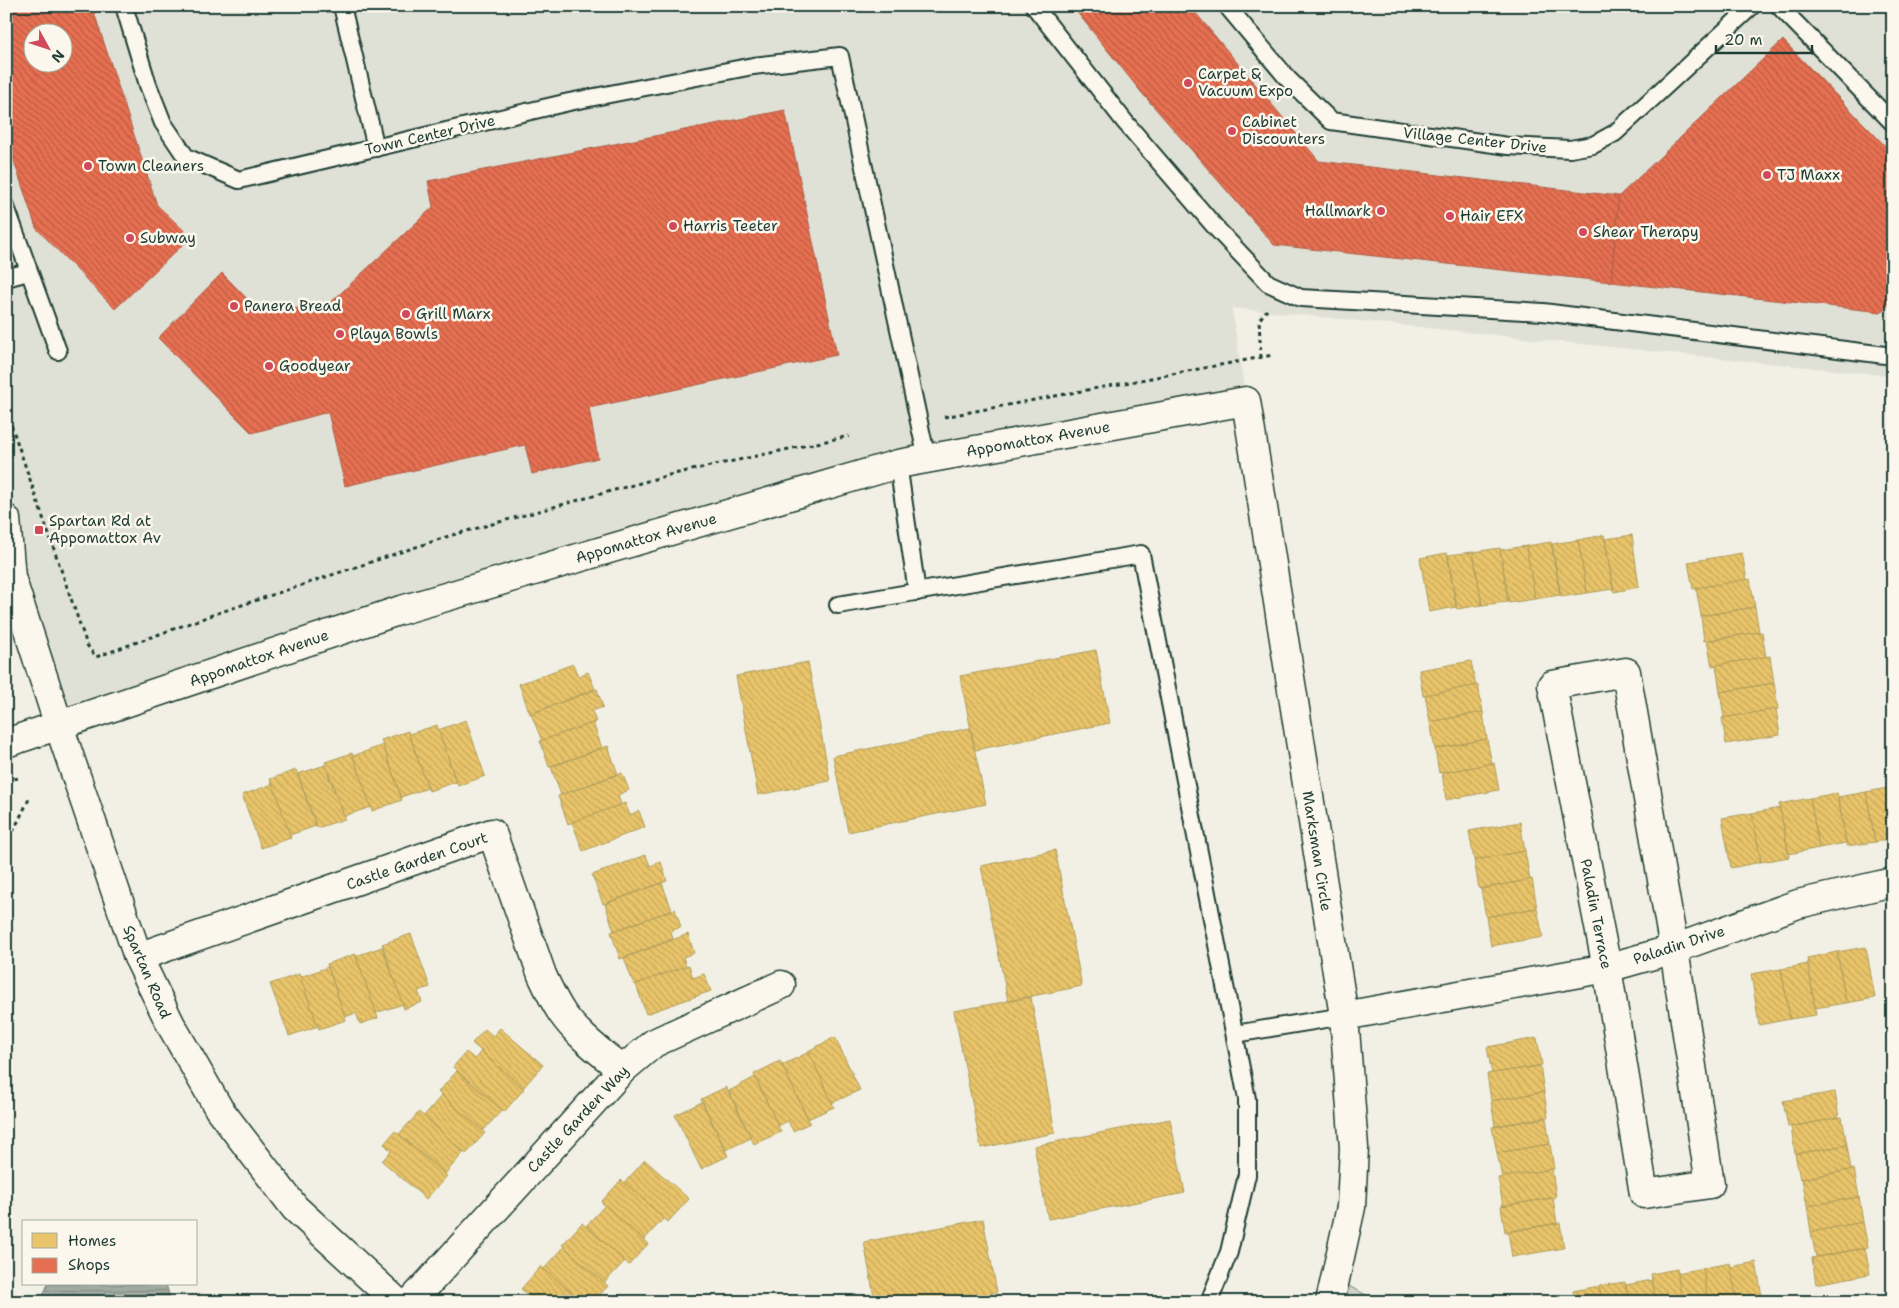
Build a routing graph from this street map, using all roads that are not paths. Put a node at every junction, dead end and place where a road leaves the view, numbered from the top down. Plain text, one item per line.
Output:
1 (124, 6) edge
2 (342, 6) edge
3 (1034, 6) edge
4 (1227, 6) edge
5 (1752, 6) edge
6 (1779, 6) edge
7 (1893, 123) edge
8 (376, 148) junction
9 (6, 207) edge
10 (28, 272) junction
11 (6, 278) edge
12 (58, 352) dead end
13 (1893, 356) edge
14 (1246, 402) joint
15 (927, 459) junction
16 (898, 464) junction
17 (6, 520) edge
18 (9, 574) edge
19 (917, 592) junction
20 (838, 605) dead end
21 (59, 726) junction
22 (6, 743) edge
23 (1893, 882) edge
24 (1674, 949) junction
25 (138, 957) junction
26 (1607, 968) junction
27 (781, 985) dead end
28 (1344, 1016) junction
29 (1235, 1034) junction
30 (622, 1070) junction
31 (397, 1302) edge
32 (411, 1302) edge
33 (1209, 1302) edge
34 (1330, 1302) edge

1 - 8 lane, Town Center Drive
2 - 8 lane
3 - 13 lane
4 - 5 lane, Village Center Drive
6 - 7 lane
8 - 15 lane, Town Center Drive
9 - 10 lane
10 - 11 lane
10 - 12 lane
14 - 15 street, Appomattox Avenue
14 - 28 street, Marksman Circle
15 - 16 street, Appomattox Avenue
16 - 19 lane
16 - 21 street, Appomattox Avenue
17 - 18 street, Spartan Road
18 - 21 street, Spartan Road
19 - 20 lane
19 - 29 lane
21 - 22 street, Appomattox Avenue
21 - 25 street, Spartan Road
23 - 24 street, Paladin Drive
24 - 26 street, Paladin Drive
24 - 26 street, Paladin Terrace
24 - 26 street, Paladin Terrace
25 - 30 street, Castle Garden Court
25 - 31 street, Spartan Road
26 - 28 street, Paladin Drive
27 - 30 street, Castle Garden Way
28 - 29 lane
28 - 34 street, Marksman Circle
29 - 33 lane
30 - 32 street, Castle Garden Way

